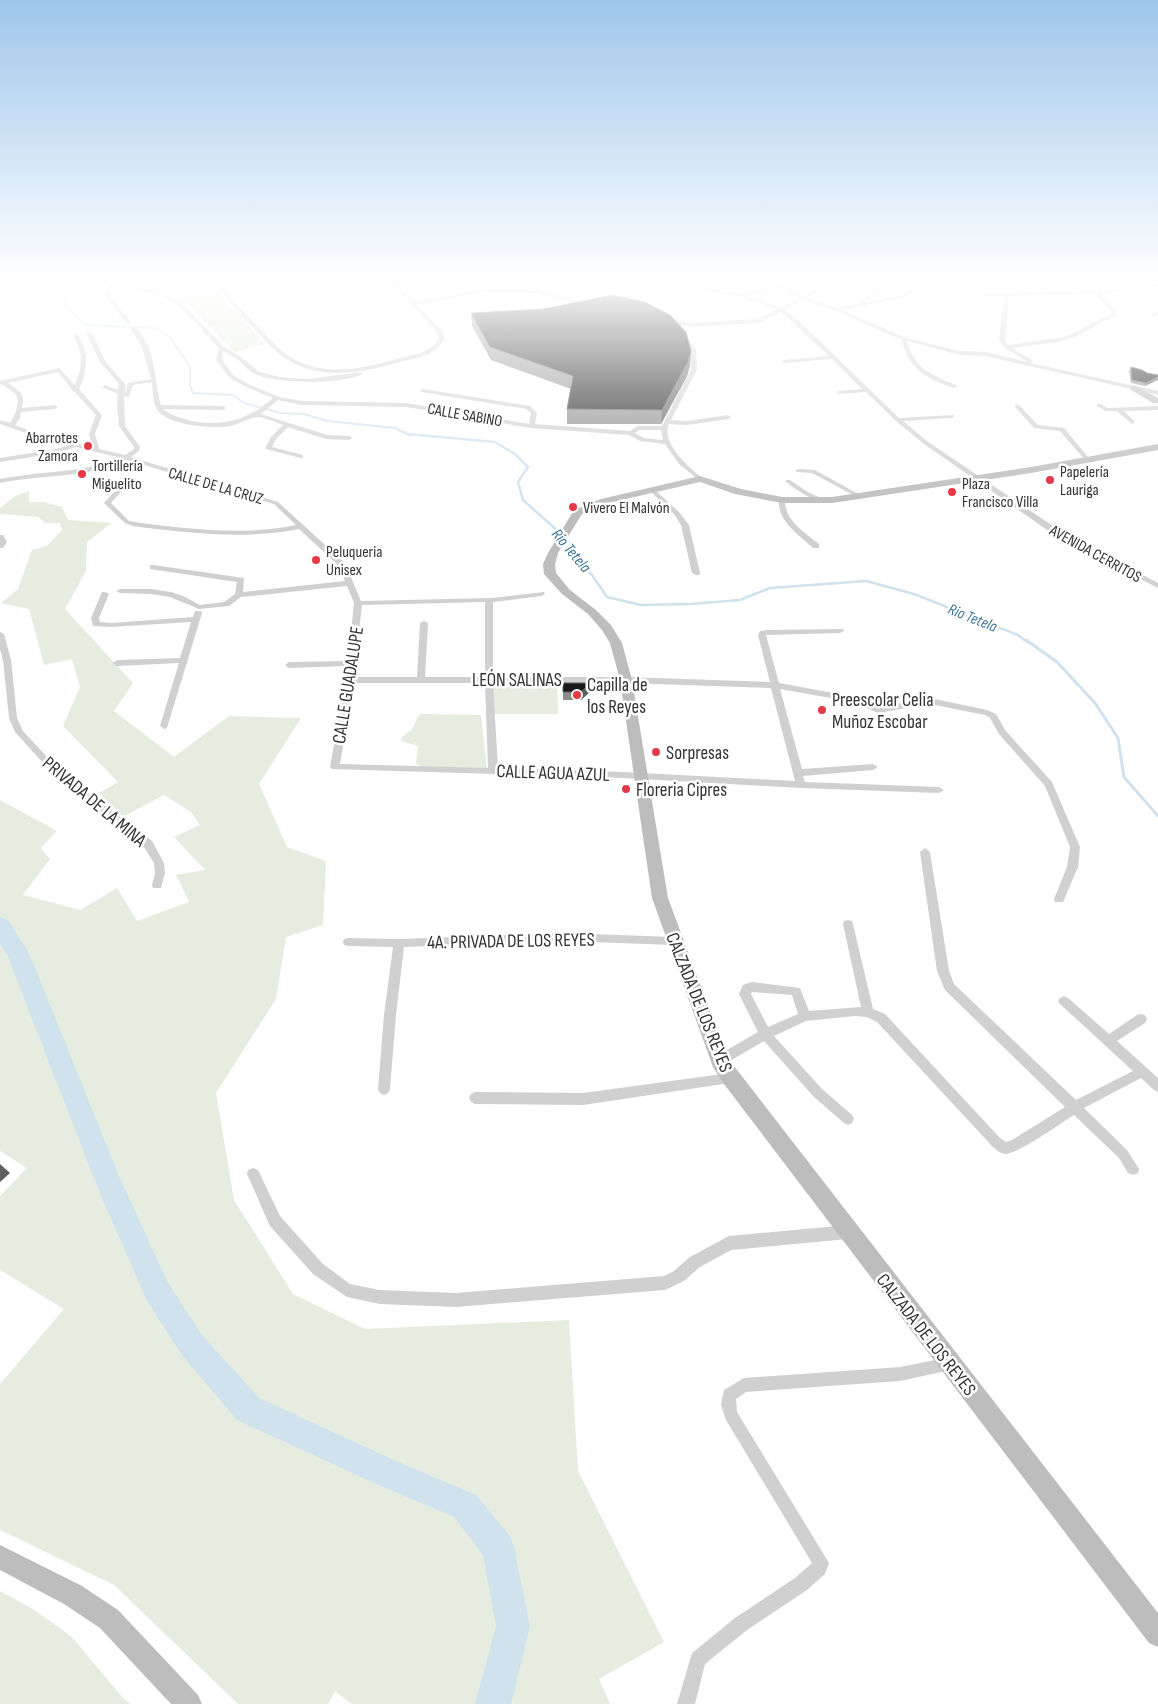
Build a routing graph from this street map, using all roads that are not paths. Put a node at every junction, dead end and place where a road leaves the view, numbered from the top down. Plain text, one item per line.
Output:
1 (82, 356) edge
2 (100, 356) edge
3 (147, 356) edge
4 (220, 356) edge
5 (235, 356) edge
6 (285, 356) edge
7 (417, 356) edge
8 (693, 356) edge
9 (910, 356) edge
10 (993, 356) edge
11 (1021, 356) edge
12 (833, 357) joint
13 (784, 362) dead end
14 (1038, 366) junction
15 (354, 372) junction
16 (154, 380) junction
17 (1, 382) edge
18 (954, 386) dead end
19 (105, 387) dead end
20 (1134, 388) joint
21 (75, 390) junction
22 (866, 390) junction
23 (423, 391) dead end
24 (838, 393) dead end
25 (122, 394) junction
26 (277, 398) junction
27 (1158, 400) edge
28 (120, 404) junction
29 (1099, 405) dead end
30 (1017, 406) dead end
31 (55, 407) dead end
32 (159, 407) junction
33 (223, 408) dead end
34 (20, 410) junction
35 (1119, 410) junction
36 (258, 414) junction
37 (952, 416) dead end
38 (728, 417) dead end
39 (898, 420) junction
40 (0, 422) edge
41 (1132, 422) dead end
42 (287, 425) junction
43 (665, 425) junction
44 (11, 426) junction
45 (530, 426) junction
46 (631, 433) junction
47 (349, 438) dead end
48 (666, 442) junction
49 (77, 445) junction
50 (1158, 447) edge
51 (96, 450) junction
52 (300, 456) dead end
53 (126, 458) junction
54 (0, 460) edge
55 (1088, 460) junction
56 (73, 464) dead end
57 (87, 469) junction
58 (798, 471) dead end
59 (976, 478) junction
60 (700, 479) junction
61 (128, 480) dead end
62 (0, 481) edge
63 (788, 481) dead end
64 (653, 491) junction
65 (859, 496) junction
66 (782, 500) junction
67 (822, 500) junction
68 (302, 526) junction
69 (0, 537) edge
70 (0, 546) edge
71 (816, 546) dead end
72 (153, 567) dead end
73 (696, 573) dead end
74 (350, 583) junction
75 (1158, 586) edge
76 (120, 590) dead end
77 (105, 594) dead end
78 (541, 594) dead end
79 (240, 595) junction
80 (489, 601) junction
81 (358, 603) junction
82 (199, 608) junction
83 (196, 619) junction
84 (424, 623) dead end
85 (840, 631) dead end
86 (0, 634) edge
87 (184, 660) junction
88 (117, 663) dead end
89 (352, 663) junction
90 (289, 665) dead end
91 (489, 679) junction
92 (350, 680) junction
93 (421, 680) junction
94 (626, 680) junction
95 (774, 685) junction
96 (164, 726) dead end
97 (335, 767) joint
98 (873, 767) dead end
99 (493, 770) junction
100 (797, 774) junction
101 (641, 776) junction
102 (801, 785) junction
103 (939, 790) dead end
104 (925, 852) dead end
105 (157, 885) dead end
106 (1059, 899) dead end
107 (848, 924) dead end
108 (674, 941) junction
109 (348, 942) dead end
110 (399, 942) junction
111 (1064, 1000) dead end
112 (868, 1012) junction
113 (805, 1016) junction
114 (1141, 1019) dead end
115 (765, 1034) junction
116 (1108, 1041) junction
117 (719, 1061) junction
118 (1142, 1072) junction
119 (730, 1078) junction
120 (1158, 1086) edge
121 (384, 1089) dead end
122 (475, 1098) dead end
123 (1075, 1107) junction
124 (848, 1119) dead end
125 (1133, 1168) dead end
126 (254, 1174) dead end
127 (848, 1232) junction
128 (950, 1364) junction
129 (0, 1557) edge
130 (1158, 1634) edge
131 (189, 1704) edge
132 (686, 1704) edge

1 - 21 street
2 - 25 street
3 - 16 street
4 - 26 street, CALLE SABINO
5 - 15 street
6 - 15 street
7 - 15 street
8 - 43 street
9 - 18 street
10 - 14 street
11 - 14 street
12 - 13 street
12 - 22 street, AVENIDA CERRITOS
14 - 20 street
16 - 28 street
16 - 32 street
17 - 21 street
17 - 34 street
19 - 25 street
20 - 27 street
21 - 51 street
22 - 24 street
22 - 39 street, AVENIDA CERRITOS
23 - 45 street
25 - 28 street
26 - 36 street
26 - 45 street, CALLE SABINO
27 - 35 street
28 - 53 street
29 - 35 street
30 - 55 street
31 - 34 street
32 - 33 street
32 - 36 street
34 - 44 street
35 - 41 street
36 - 42 street
37 - 39 street
38 - 43 street, CALLE SABINO
39 - 59 street, AVENIDA CERRITOS
40 - 44 street, CALLE DE LA CRUZ
42 - 47 street
42 - 52 street
43 - 46 street, CALLE SABINO
43 - 48 street
44 - 49 street, CALLE DE LA CRUZ
45 - 46 street, CALLE SABINO
46 - 48 street, CALLE SABINO
48 - 60 street
49 - 51 street, CALLE DE LA CRUZ
49 - 54 street
50 - 55 street
51 - 53 street, CALLE DE LA CRUZ
53 - 57 street
53 - 68 street, CALLE DE LA CRUZ
55 - 59 street
56 - 57 street
57 - 62 street
58 - 65 street
59 - 65 street
59 - 75 street, AVENIDA CERRITOS
60 - 64 street, CALZADA DE LOS REYES
60 - 66 street
61 - 68 street
63 - 67 street
64 - 73 street
64 - 94 street, CALZADA DE LOS REYES
65 - 67 street
66 - 67 street
66 - 71 street
68 - 74 street, CALLE DE LA CRUZ
69 - 70 street
72 - 79 street
74 - 79 street
74 - 81 street, CALLE DE LA CRUZ
76 - 82 street
77 - 83 street
78 - 80 street
79 - 82 street
80 - 81 street
80 - 91 street
81 - 89 street, CALLE GUADALUPE
82 - 83 street
83 - 87 street
84 - 93 street
85 - 95 street
86 - 105 street, PRIVADA DE LA MINA
87 - 88 street
87 - 96 street
89 - 90 street
89 - 92 street, CALLE GUADALUPE
91 - 93 street, LEÓN SALINAS
91 - 94 street, LEÓN SALINAS
91 - 99 street
92 - 93 street, LEÓN SALINAS
92 - 97 street, CALLE GUADALUPE
94 - 95 street, LEÓN SALINAS
94 - 101 street, CALZADA DE LOS REYES
95 - 100 street
95 - 106 street, LEÓN SALINAS
97 - 99 street, CALLE AGUA AZUL
98 - 100 street
99 - 101 street, CALLE AGUA AZUL
100 - 102 street
101 - 102 street, CALLE AGUA AZUL
101 - 108 street, CALZADA DE LOS REYES
102 - 103 street, CALLE AGUA AZUL
104 - 123 street
107 - 112 street
108 - 110 street, 4A. PRIVADA DE LOS REYES
108 - 117 street, CALZADA DE LOS REYES
109 - 110 street, 4A. PRIVADA DE LOS REYES
110 - 121 street
111 - 116 street
112 - 113 street
112 - 123 street
113 - 115 street
113 - 115 street
114 - 116 street
115 - 117 street
115 - 124 street
116 - 118 street
117 - 119 street, CALZADA DE LOS REYES
118 - 120 street
118 - 123 street
119 - 122 street
119 - 127 street, CALZADA DE LOS REYES
123 - 125 street
126 - 127 street
127 - 128 street, CALZADA DE LOS REYES
128 - 130 street, CALZADA DE LOS REYES
128 - 132 street
129 - 131 street

